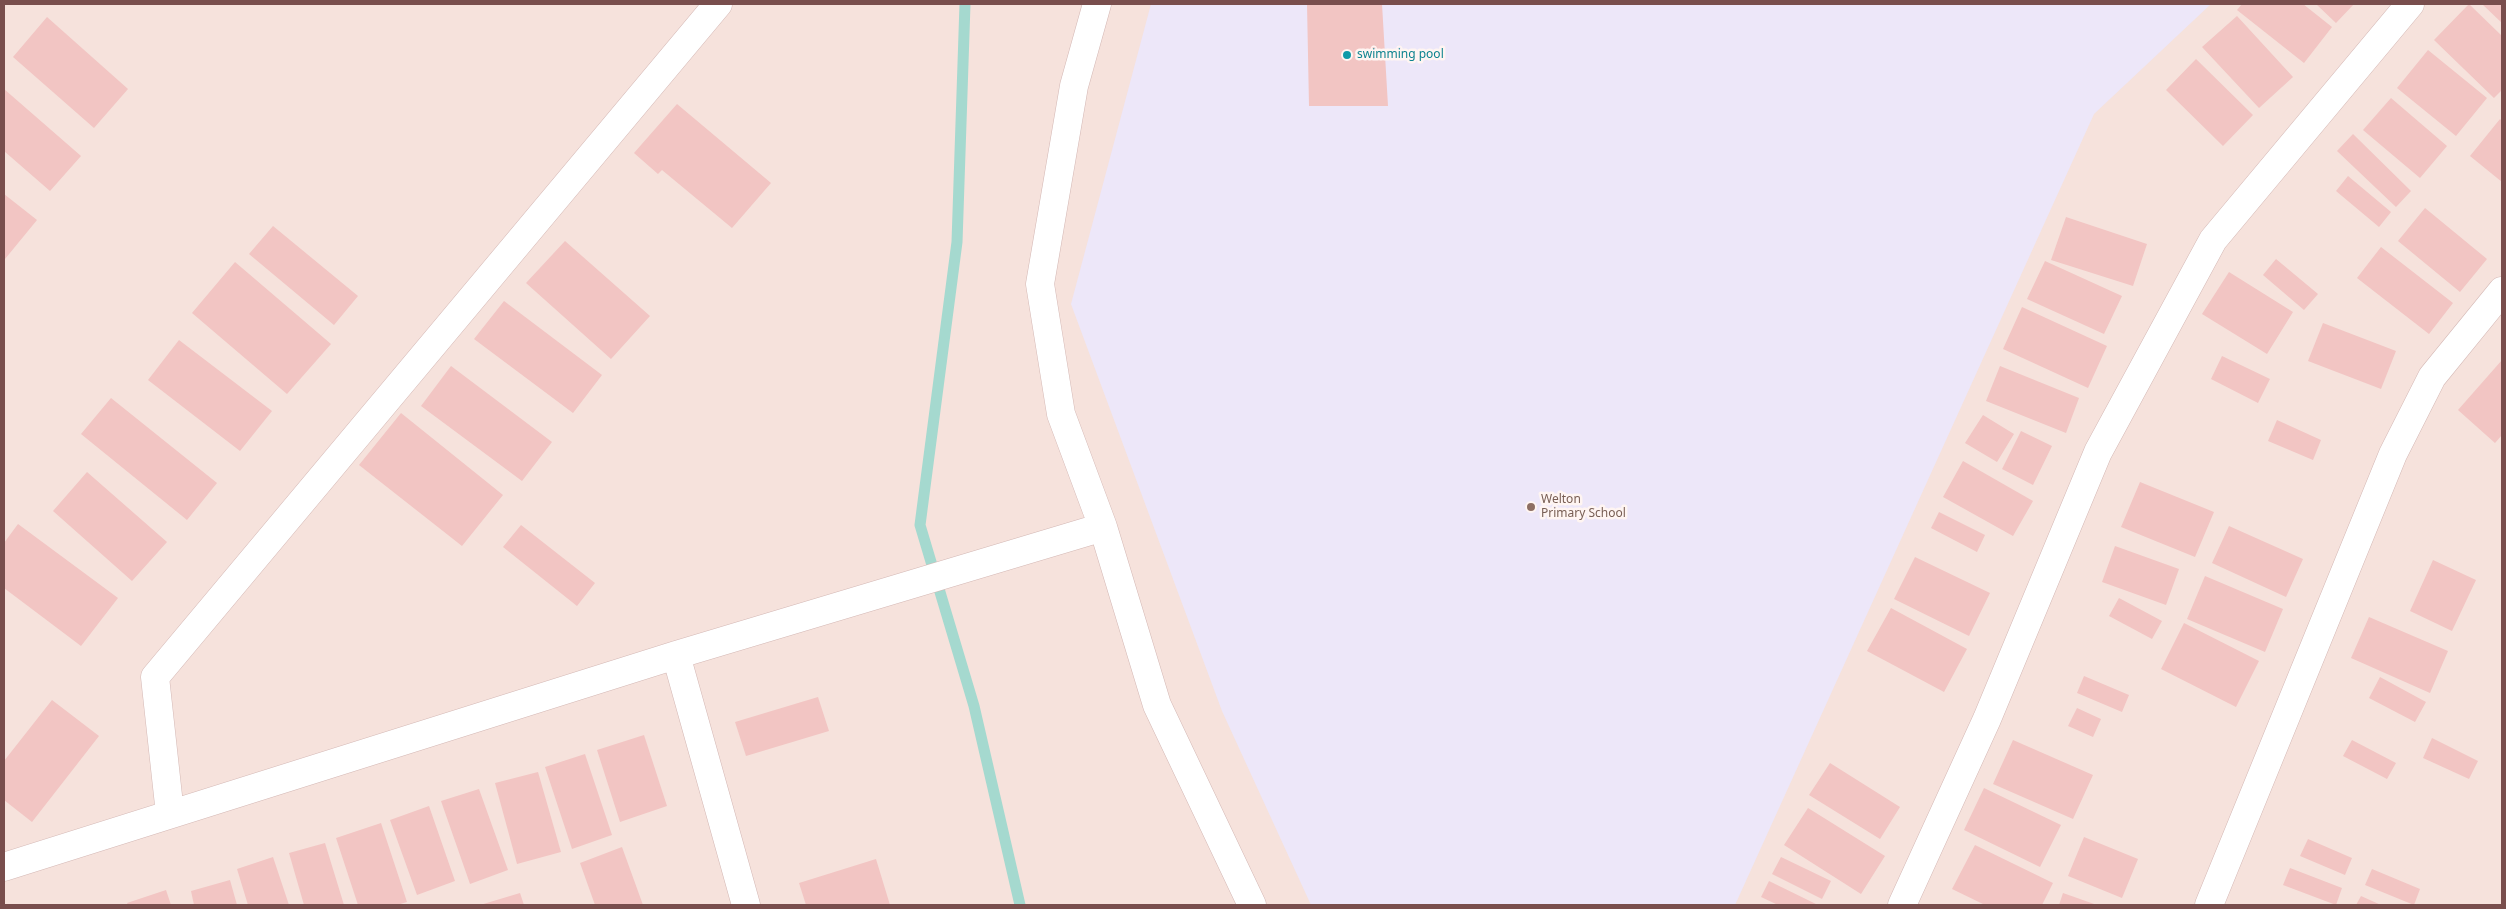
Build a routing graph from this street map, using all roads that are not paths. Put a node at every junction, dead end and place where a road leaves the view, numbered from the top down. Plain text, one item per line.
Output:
1 (718, 4) edge
2 (1097, 4) edge
3 (2410, 4) edge
4 (2502, 291) edge
5 (1103, 527) junction
6 (676, 655) junction
7 (170, 814) junction
8 (4, 867) edge
9 (746, 905) edge
10 (1252, 905) edge
11 (1902, 905) edge
12 (2209, 905) edge

1 - 7 street
2 - 5 street
3 - 11 street
4 - 12 street
5 - 6 street
5 - 10 street
6 - 7 street
6 - 9 street
7 - 8 street

